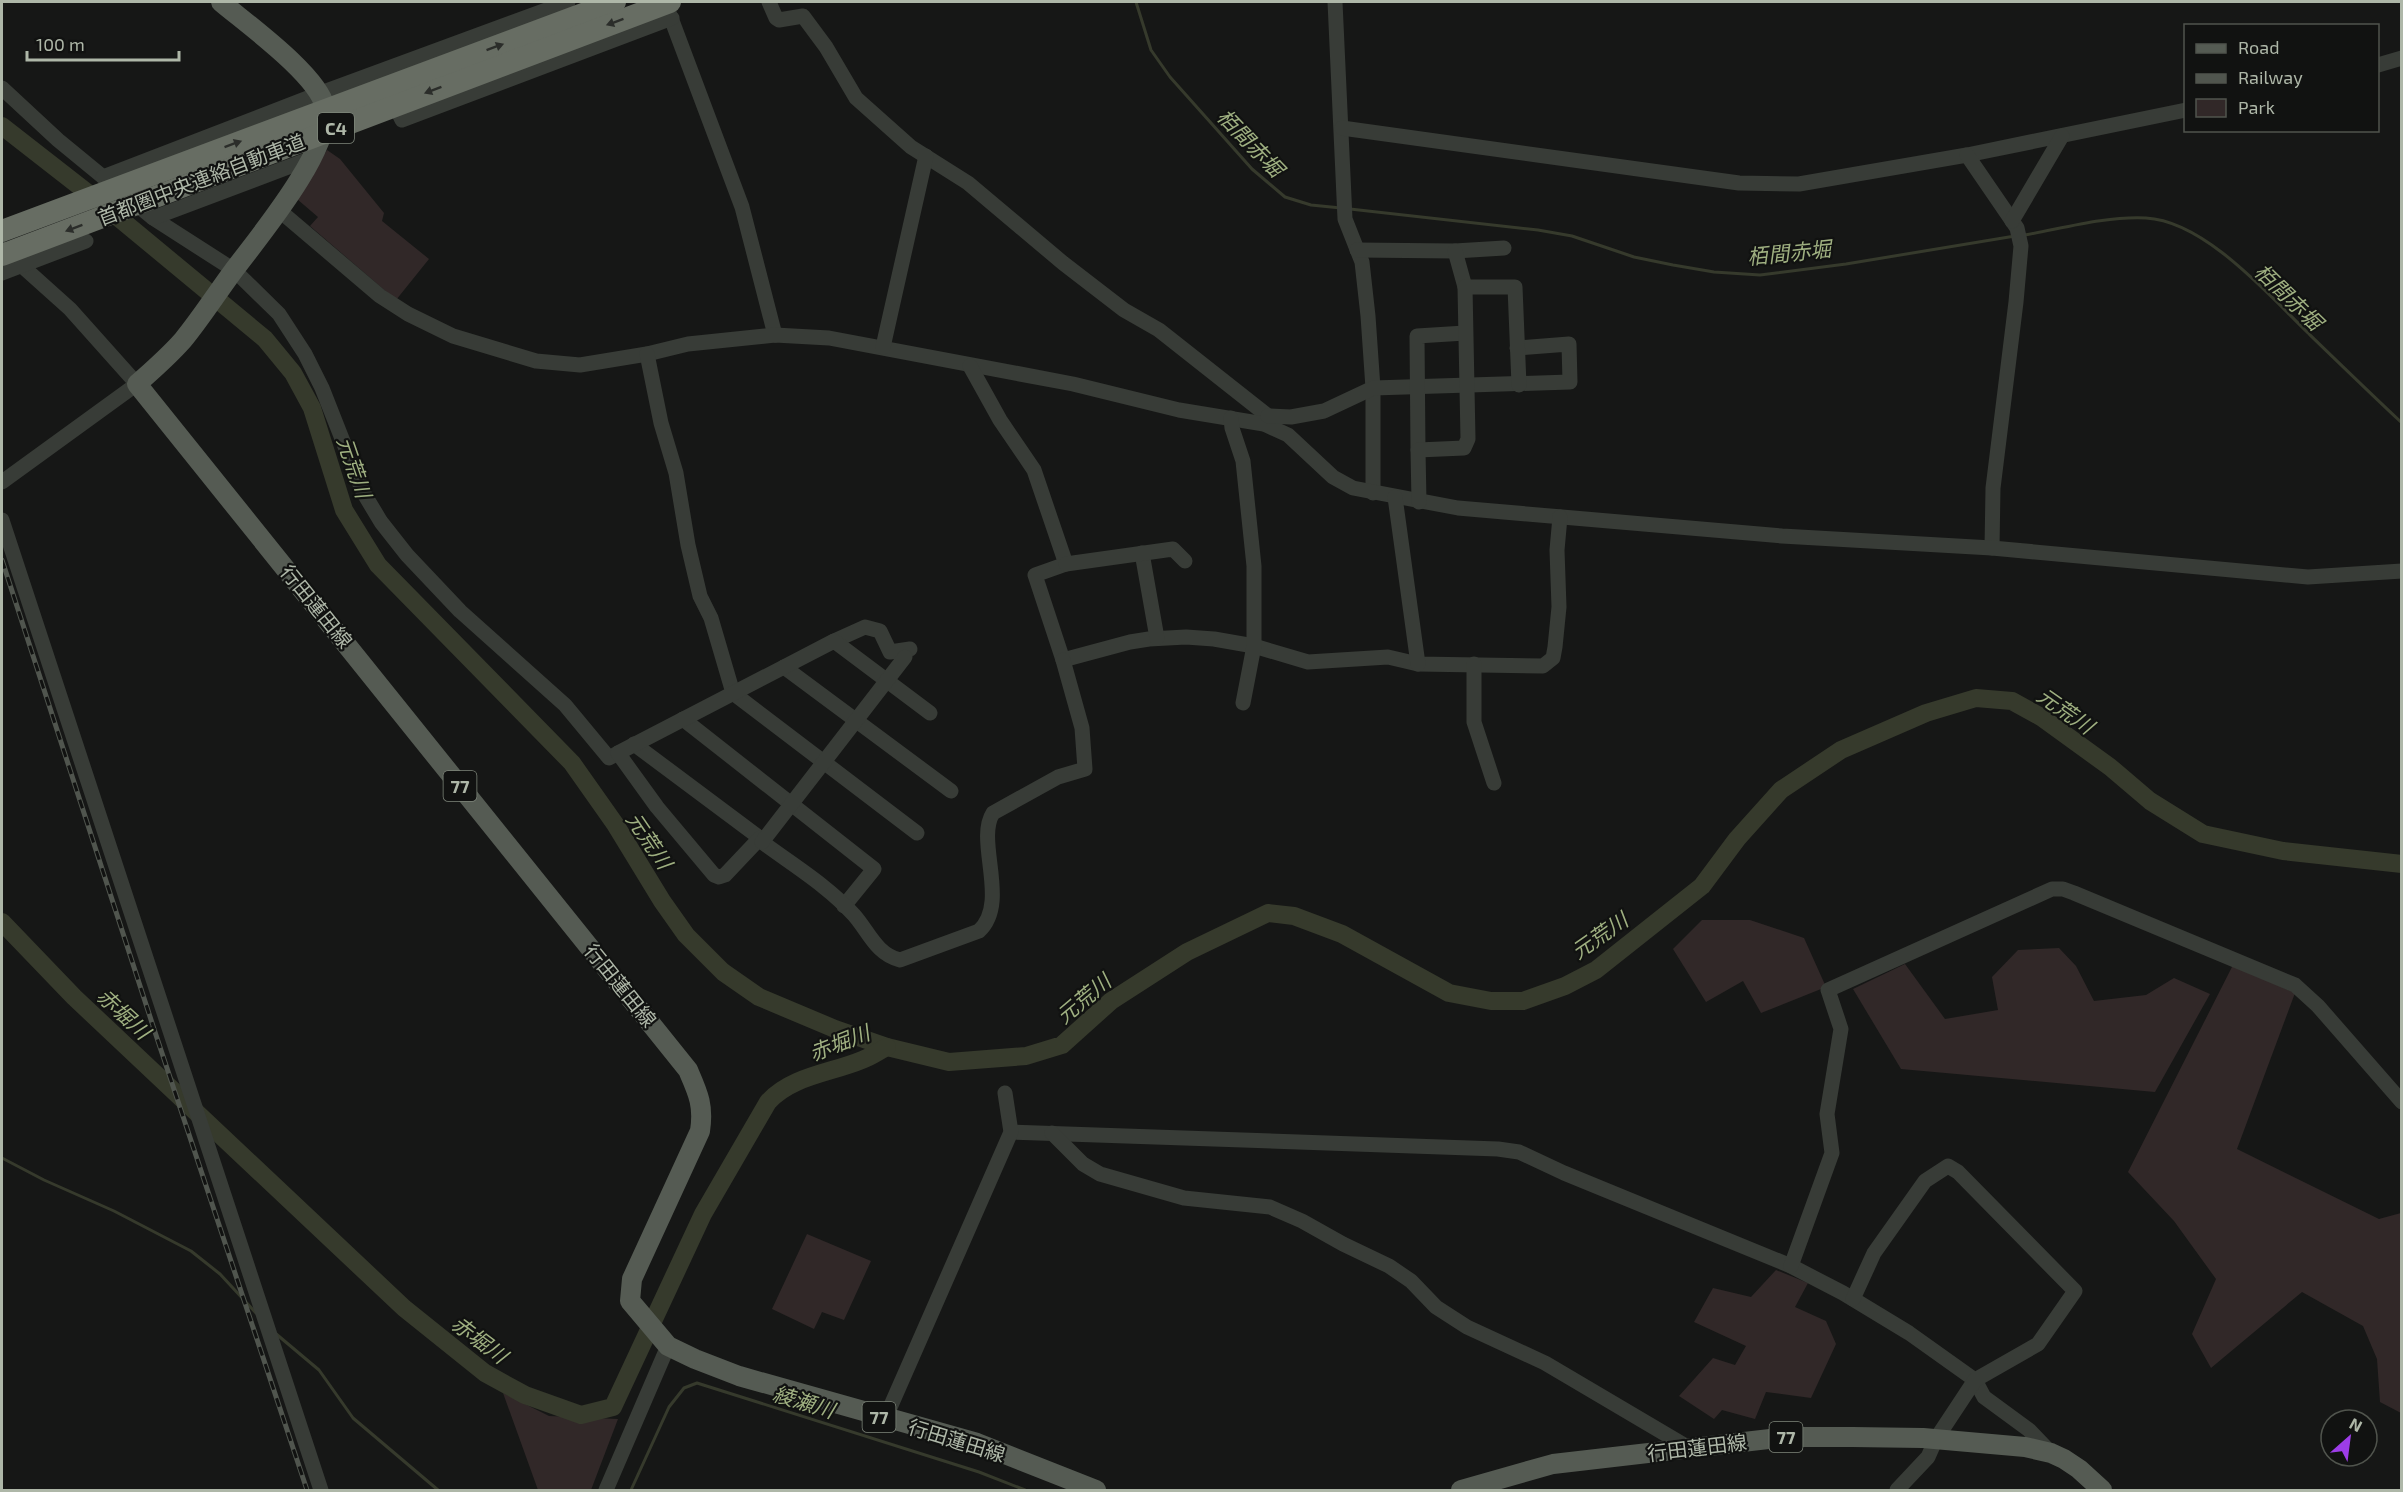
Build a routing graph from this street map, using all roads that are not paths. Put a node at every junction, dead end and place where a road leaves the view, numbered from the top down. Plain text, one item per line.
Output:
1 (221, 2) edge
2 (568, 2) edge
3 (615, 2) edge
4 (665, 2) edge
5 (769, 2) edge
6 (1335, 2) edge
7 (671, 10) edge
8 (2402, 58) edge
9 (2379, 65) edge
10 (379, 71) junction
11 (2, 88) edge
12 (318, 94) junction
13 (2184, 111) edge
14 (1342, 128) junction
15 (2062, 136) junction
16 (1967, 155) junction
17 (926, 156) junction
18 (312, 158) junction
19 (104, 177) junction
20 (44, 205) dead end
21 (280, 211) junction
22 (153, 218) junction
23 (2, 221) edge
24 (2014, 225) junction
25 (2, 231) edge
26 (86, 241) dead end
27 (2, 248) edge
28 (1504, 248) dead end
29 (1357, 250) junction
30 (1455, 251) junction
31 (11, 260) edge
32 (2, 273) edge
33 (232, 273) junction
34 (1465, 287) junction
35 (1465, 333) junction
36 (775, 334) junction
37 (883, 347) junction
38 (1517, 348) junction
39 (647, 354) junction
40 (970, 366) junction
41 (137, 384) junction
42 (1467, 384) junction
43 (1519, 385) junction
44 (1373, 388) junction
45 (1418, 388) junction
46 (1231, 418) junction
47 (1266, 420) junction
48 (1418, 450) junction
49 (2, 482) edge
50 (1373, 493) junction
51 (1395, 497) junction
52 (1419, 502) junction
53 (1560, 517) junction
54 (2, 520) edge
55 (1992, 548) junction
56 (1142, 553) junction
57 (1185, 561) dead end
58 (1066, 564) junction
59 (2402, 571) edge
60 (1157, 638) junction
61 (834, 641) junction
62 (1254, 646) junction
63 (1063, 660) junction
64 (1418, 664) junction
65 (1474, 664) junction
66 (784, 667) junction
67 (886, 680) junction
68 (733, 693) junction
69 (1243, 703) dead end
70 (930, 713) dead end
71 (683, 719) junction
72 (855, 720) junction
73 (634, 744) junction
74 (618, 753) junction
75 (823, 762) junction
76 (1494, 783) dead end
77 (951, 791) dead end
78 (791, 804) junction
79 (917, 833) dead end
80 (761, 840) junction
81 (844, 906) junction
82 (1005, 1093) dead end
83 (2402, 1102) edge
84 (1011, 1132) junction
85 (1052, 1133) junction
86 (1791, 1266) junction
87 (1853, 1299) junction
88 (666, 1343) junction
89 (1975, 1380) junction
90 (885, 1419) junction
91 (1936, 1439) junction
92 (1689, 1448) junction
93 (2051, 1453) junction
94 (321, 1491) edge
95 (606, 1491) edge
96 (1096, 1491) edge
97 (1461, 1491) edge
98 (1896, 1491) edge
99 (2102, 1491) edge

1 - 12 main road
2 - 10 street
25 -> 3 highway, 首都圏中央連絡自動車道 / C4, bridge
4 - 7 street
5 - 17 street
6 - 14 street
7 - 10 street
7 -> 31 highway, 首都圏中央連絡自動車道 / C4, bridge
7 - 36 street
8 - 9 street
10 - 12 street
11 - 19 street
12 - 18 main road
12 - 19 street
13 - 15 street
14 - 16 street
14 - 29 street
15 - 16 street
15 - 24 street
16 - 24 street
17 - 37 street
17 - 47 street
18 - 21 main road
18 - 22 street
19 - 22 street
20 - 23 street
21 - 33 main road
21 - 39 street
22 - 33 street
24 - 55 street
26 - 31 street
27 - 31 street
28 - 30 street
29 - 30 street
29 - 44 street
30 - 34 street
31 - 32 street
31 - 41 street
33 - 41 main road
33 - 74 street
34 - 35 street
34 - 38 street
35 - 42 street
35 - 45 street
36 - 37 street
36 - 39 street
37 - 40 street
38 - 43 street
38 - 43 street
39 - 68 street
40 - 46 street
40 - 58 street
41 - 49 street
41 - 88 main road, 行田蓮田線 / 77
42 - 43 street
42 - 45 street
42 - 48 street
44 - 45 street
44 - 47 street
44 - 50 street
45 - 48 street
46 - 47 street
46 - 62 street
47 - 50 street
48 - 52 street
50 - 51 street
51 - 52 street
51 - 64 street
52 - 53 street
53 - 55 street
53 - 65 street
54 - 94 street
55 - 59 street
56 - 57 street
56 - 58 street
56 - 60 street
58 - 63 street
60 - 62 street
60 - 63 street
61 - 66 street
61 - 67 street
61 - 67 street
62 - 64 street
62 - 69 street
63 - 81 street
64 - 65 street
65 - 76 street
66 - 68 street
66 - 72 street
67 - 70 street
67 - 72 street
68 - 71 street
68 - 75 street
71 - 73 street
71 - 78 street
72 - 75 street
72 - 77 street
73 - 74 street
73 - 80 street
74 - 80 street
75 - 78 street
75 - 79 street
78 - 80 street
78 - 81 street
80 - 81 street
82 - 84 street
83 - 86 street
84 - 85 street
84 - 90 street
85 - 86 street
85 - 92 street
86 - 87 street
87 - 89 street
87 - 89 street
88 - 90 main road, 行田蓮田線 / 77
88 - 95 street
89 - 91 street
89 - 93 street
90 - 96 main road, 行田蓮田線 / 77
91 - 92 main road, 行田蓮田線 / 77
91 - 93 main road, 行田蓮田線 / 77
91 - 98 street
92 - 97 main road, 行田蓮田線 / 77
93 - 99 main road, 行田蓮田線 / 77

